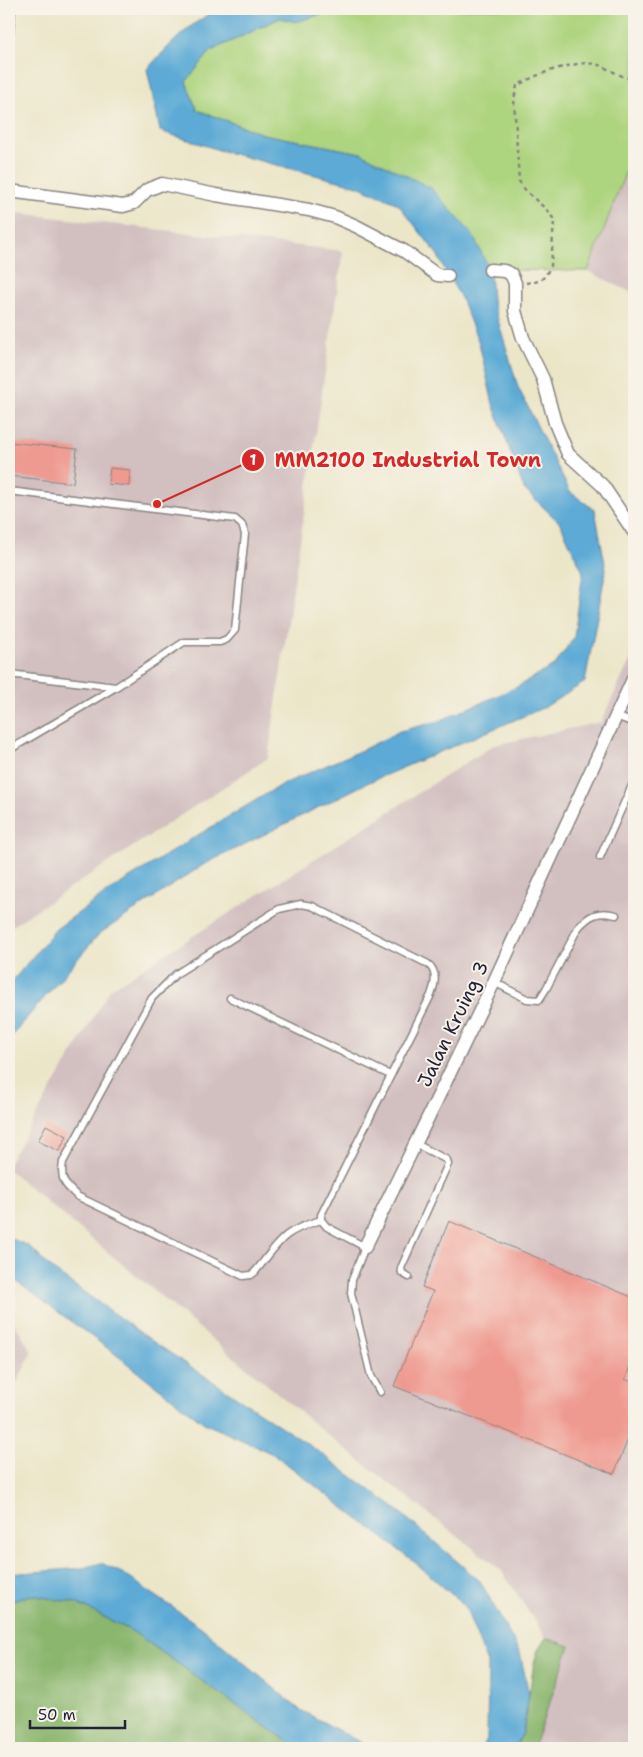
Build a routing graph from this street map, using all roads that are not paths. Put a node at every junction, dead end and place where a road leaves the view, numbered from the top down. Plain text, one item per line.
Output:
1 (12, 9) edge
2 (9, 40) edge
3 (9, 191) edge
4 (490, 270) dead end
5 (448, 276) dead end
6 (9, 491) edge
7 (634, 532) edge
8 (9, 674) edge
9 (634, 677) edge
10 (116, 687) junction
11 (616, 716) junction
12 (634, 723) edge
13 (9, 750) edge
14 (634, 781) edge
15 (600, 857) dead end
16 (616, 915) dead end
17 (494, 982) junction
18 (230, 998) dead end
19 (390, 1075) junction
20 (416, 1144) junction
21 (321, 1220) junction
22 (365, 1247) junction
23 (408, 1277) dead end
24 (380, 1392) dead end

1 - 2 lane
3 - 5 street
4 - 7 street
6 - 10 lane
8 - 10 lane
9 - 11 street, Jalan Kruing 3
10 - 13 lane
11 - 12 lane
11 - 17 street, Jalan Kruing 3
14 - 15 lane
16 - 17 lane
17 - 20 street, Jalan Kruing 3
18 - 19 lane
19 - 21 lane
19 - 21 lane
20 - 22 street, Jalan Kruing 3
20 - 23 lane
21 - 22 lane
22 - 24 lane, Jalan Kruing 3

